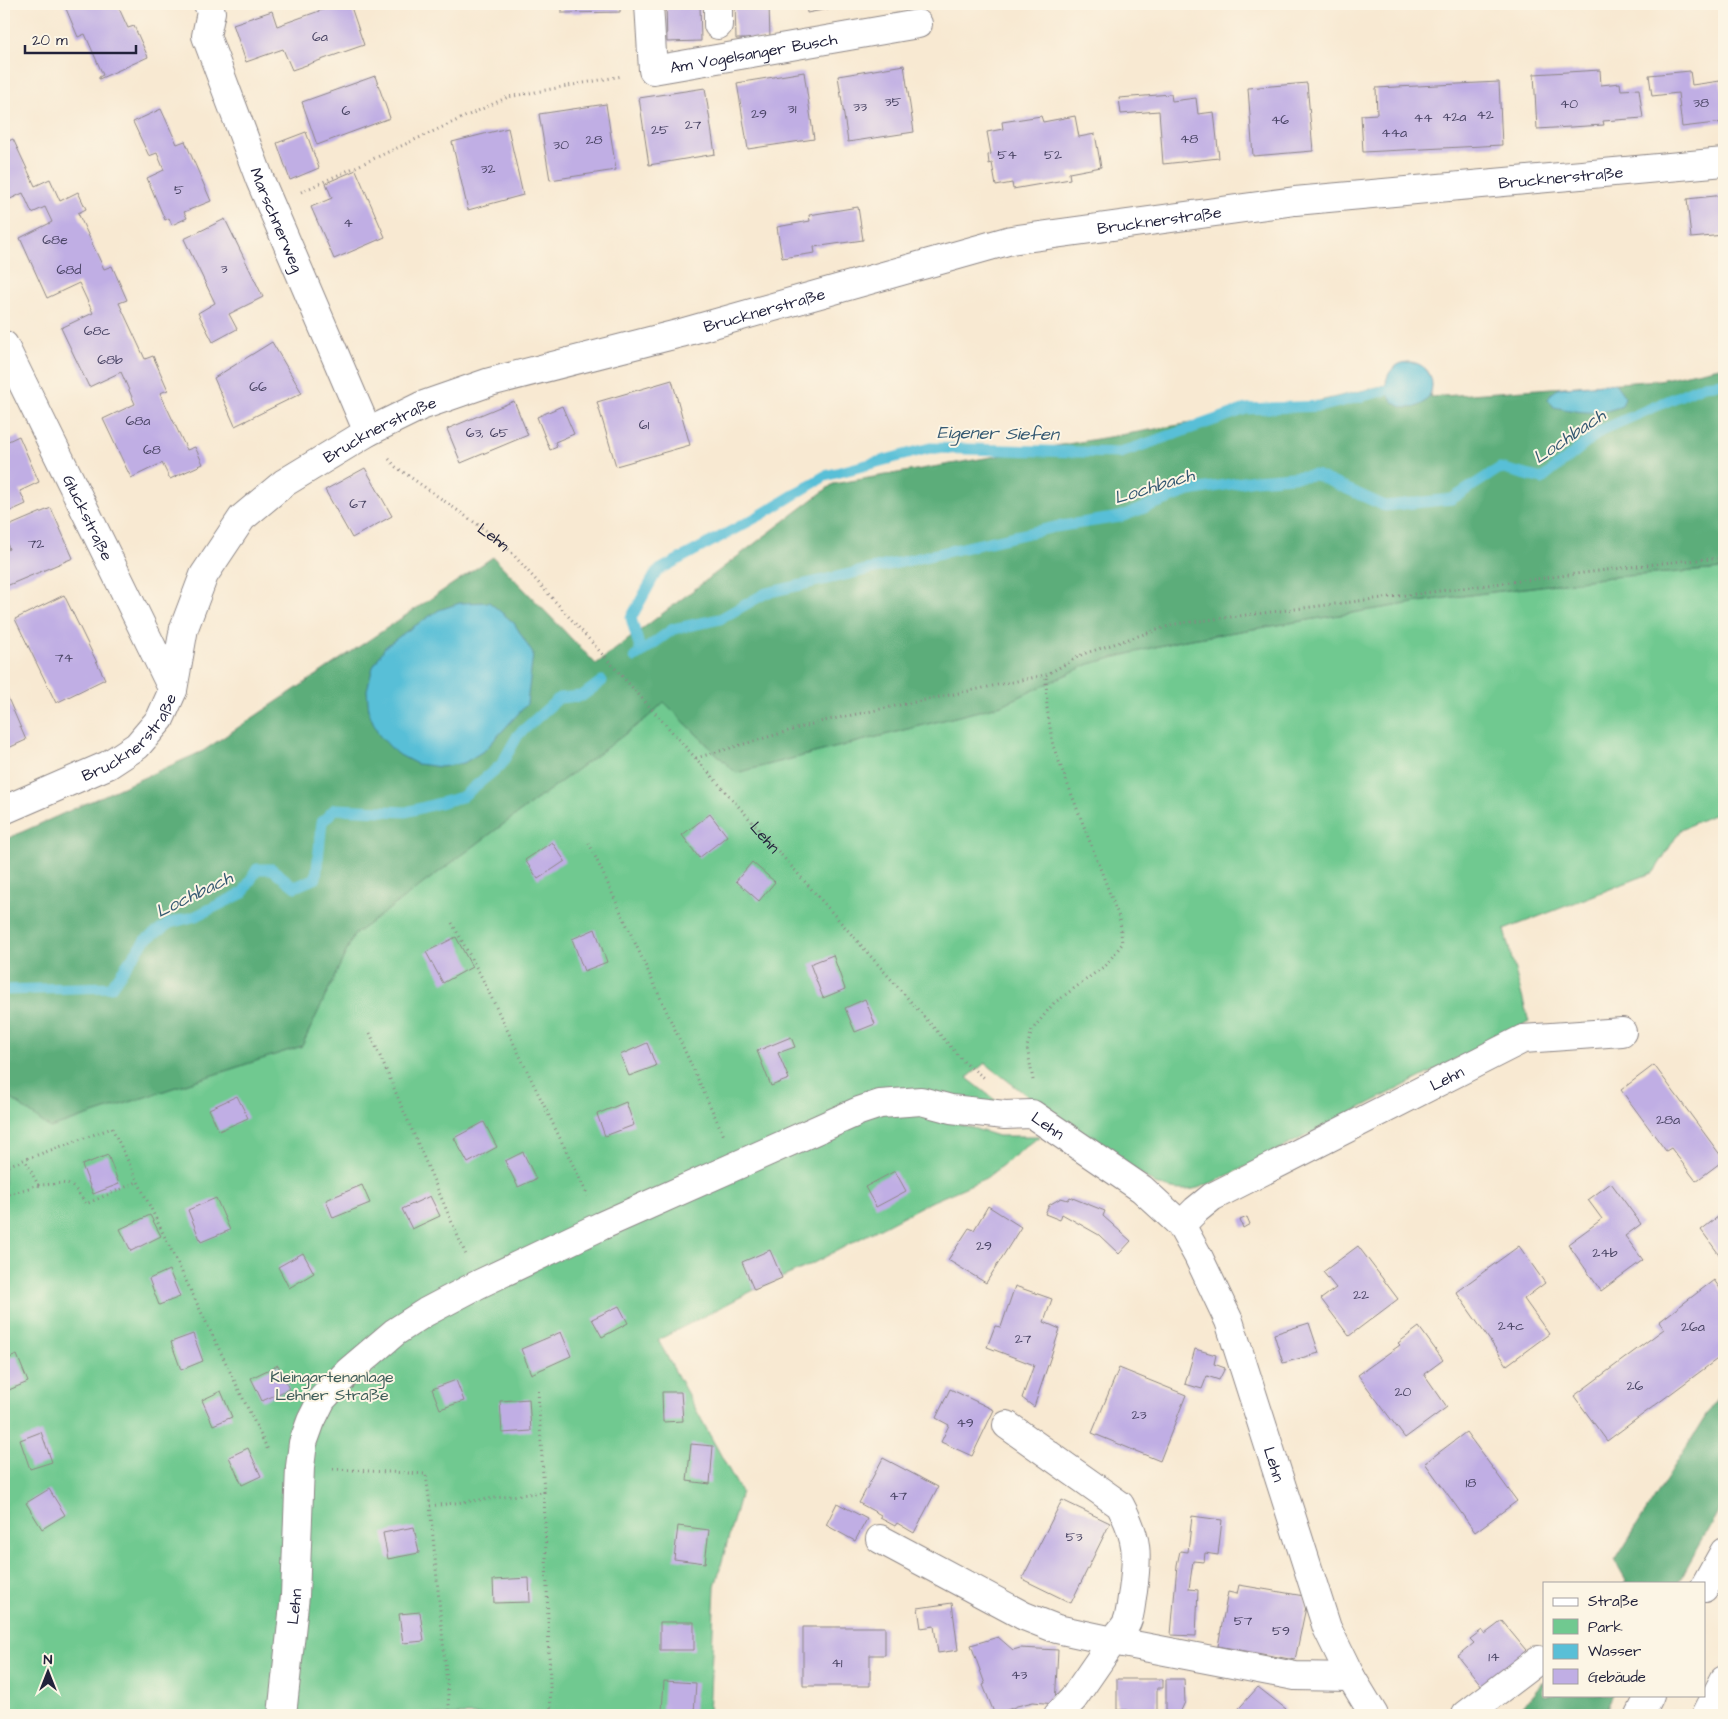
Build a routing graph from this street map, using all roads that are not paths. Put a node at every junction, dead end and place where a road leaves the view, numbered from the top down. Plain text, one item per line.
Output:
1 (208, 4) edge
2 (649, 4) edge
3 (918, 24) dead end
4 (1724, 162) edge
5 (4, 345) edge
6 (368, 432) junction
7 (173, 690) junction
8 (4, 810) edge
9 (1622, 1032) dead end
10 (1180, 1225) junction
11 (1007, 1425) dead end
12 (880, 1539) dead end
13 (1724, 1552) edge
14 (1706, 1584) edge
15 (1113, 1641) junction
16 (1538, 1660) dead end
17 (1351, 1677) junction
18 (1724, 1680) edge
19 (1650, 1696) edge
20 (282, 1715) edge
21 (1058, 1715) edge
22 (1374, 1715) edge
23 (1466, 1715) edge
24 (1640, 1715) edge
25 (1706, 1715) edge

1 - 6 main road, Marschnerweg
2 - 3 main road, Am Vogelsanger Busch
4 - 6 main road, Brucknerstraße
5 - 7 main road, Gluckstraße
6 - 7 main road, Brucknerstraße
7 - 8 main road, Brucknerstraße
9 - 10 main road, Lehn
10 - 17 main road, Lehn
10 - 20 main road, Lehn
11 - 15 main road
12 - 15 main road
13 - 14 main road
15 - 17 main road
15 - 21 main road
16 - 23 main road
17 - 22 main road, Lehn
18 - 25 main road
19 - 24 main road

